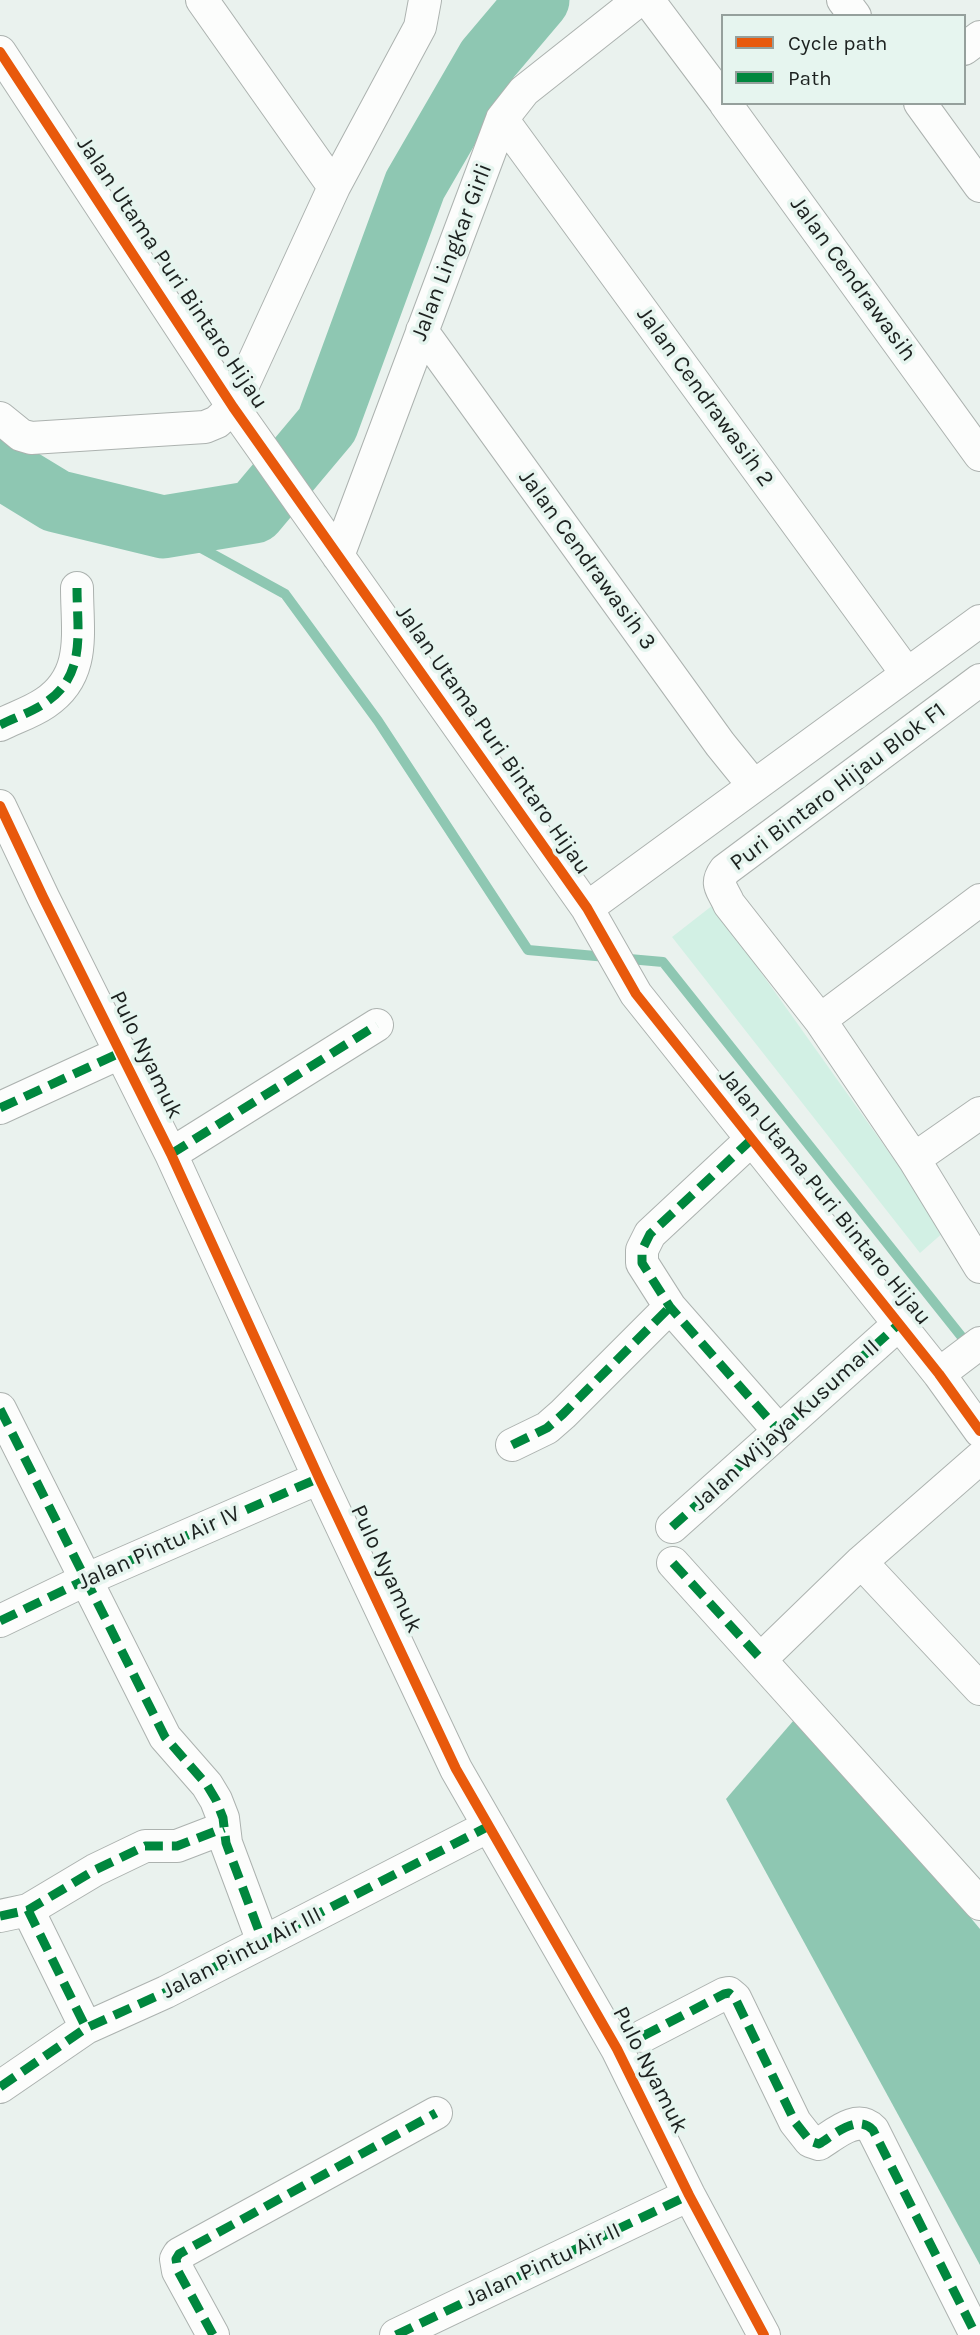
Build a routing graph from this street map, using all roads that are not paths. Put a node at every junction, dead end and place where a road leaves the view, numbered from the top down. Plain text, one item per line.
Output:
1 (202, 0) edge
2 (425, 0) edge
3 (639, 0) edge
4 (648, 0) edge
5 (0, 52) edge
6 (721, 98) edge
7 (726, 105) edge
8 (921, 105) edge
9 (502, 119) junction
10 (980, 186) edge
11 (334, 187) junction
12 (422, 331) junction
13 (233, 407) junction
14 (0, 418) edge
15 (980, 455) edge
16 (338, 556) junction
17 (77, 588) dead end
18 (980, 621) edge
19 (907, 674) junction
20 (980, 680) edge
21 (0, 725) edge
22 (754, 786) junction
23 (0, 806) edge
24 (980, 900) edge
25 (587, 908) junction
26 (820, 1020) junction
27 (377, 1025) dead end
28 (122, 1052) junction
29 (0, 1108) edge
30 (980, 1113) edge
31 (752, 1139) junction
32 (171, 1154) junction
33 (914, 1159) junction
34 (980, 1266) edge
35 (670, 1307) junction
36 (900, 1324) junction
37 (980, 1343) edge
38 (944, 1370) junction
39 (0, 1409) edge
40 (779, 1431) junction
41 (980, 1431) edge
42 (512, 1445) dead end
43 (980, 1458) edge
44 (319, 1478) junction
45 (672, 1527) dead end
46 (861, 1562) junction
47 (673, 1563) dead end
48 (85, 1580) junction
49 (0, 1620) edge
50 (761, 1659) junction
51 (980, 1689) edge
52 (489, 1826) junction
53 (224, 1828) junction
54 (980, 1904) edge
55 (14, 1913) edge
56 (263, 1942) junction
57 (86, 2028) junction
58 (643, 2036) dead end
59 (0, 2087) edge
60 (436, 2113) dead end
61 (689, 2195) junction
62 (214, 2335) edge
63 (396, 2335) edge
64 (764, 2335) edge
65 (976, 2335) edge

1 - 11 street
2 - 11 street, Jalan Utama Puri Bintaro Hijau
3 - 9 street, Jalan Lingkar Girli
4 - 6 street, Jalan Cendrawasih
5 - 13 street, Jalan Utama Puri Bintaro Hijau
7 - 15 street, Jalan Cendrawasih
8 - 10 street
9 - 12 street, Jalan Lingkar Girli
9 - 19 street, Jalan Cendrawasih 2
11 - 13 street, Jalan Utama Puri Bintaro Hijau
12 - 16 street, Jalan Lingkar Girli
12 - 22 street, Jalan Cendrawasih 3
13 - 14 street, Jalan Utama Puri Bintaro Hijau
13 - 16 street, Jalan Utama Puri Bintaro Hijau
16 - 25 street, Jalan Utama Puri Bintaro Hijau
17 - 21 street
18 - 19 street, Jalan Utama Puri Bintaro Hijau
19 - 22 street, Jalan Utama Puri Bintaro Hijau
20 - 26 street, Puri Bintaro Hijau Blok F1
22 - 25 street, Jalan Utama Puri Bintaro Hijau
23 - 28 street, Pulo Nyamuk
24 - 26 street
25 - 31 street, Jalan Utama Puri Bintaro Hijau
26 - 33 street
27 - 32 street
28 - 29 street
28 - 32 street, Pulo Nyamuk
30 - 33 street
31 - 35 street
31 - 36 street, Jalan Utama Puri Bintaro Hijau
32 - 44 street, Pulo Nyamuk
33 - 34 street
35 - 40 street
35 - 42 street
36 - 38 street, Jalan Utama Puri Bintaro Hijau
36 - 40 street, Jalan Wijaya Kusuma II
37 - 38 street
38 - 41 street, Jalan Utama Puri Bintaro Hijau
39 - 48 street
40 - 45 street, Jalan Wijaya Kusuma II
43 - 46 street
44 - 48 street, Jalan Pintu Air IV
44 - 52 street, Pulo Nyamuk
46 - 50 street
46 - 51 street
47 - 50 street
48 - 49 street, Jalan Pintu Air IV
48 - 53 street
50 - 54 street
52 - 56 street, Jalan Pintu Air III
52 - 61 street, Pulo Nyamuk
53 - 55 street
53 - 56 street
55 - 57 street
56 - 57 street, Jalan Pintu Air III
57 - 59 street, Jalan Pintu Air III
58 - 65 street
60 - 62 street
61 - 63 street, Jalan Pintu Air II
61 - 64 street, Pulo Nyamuk

